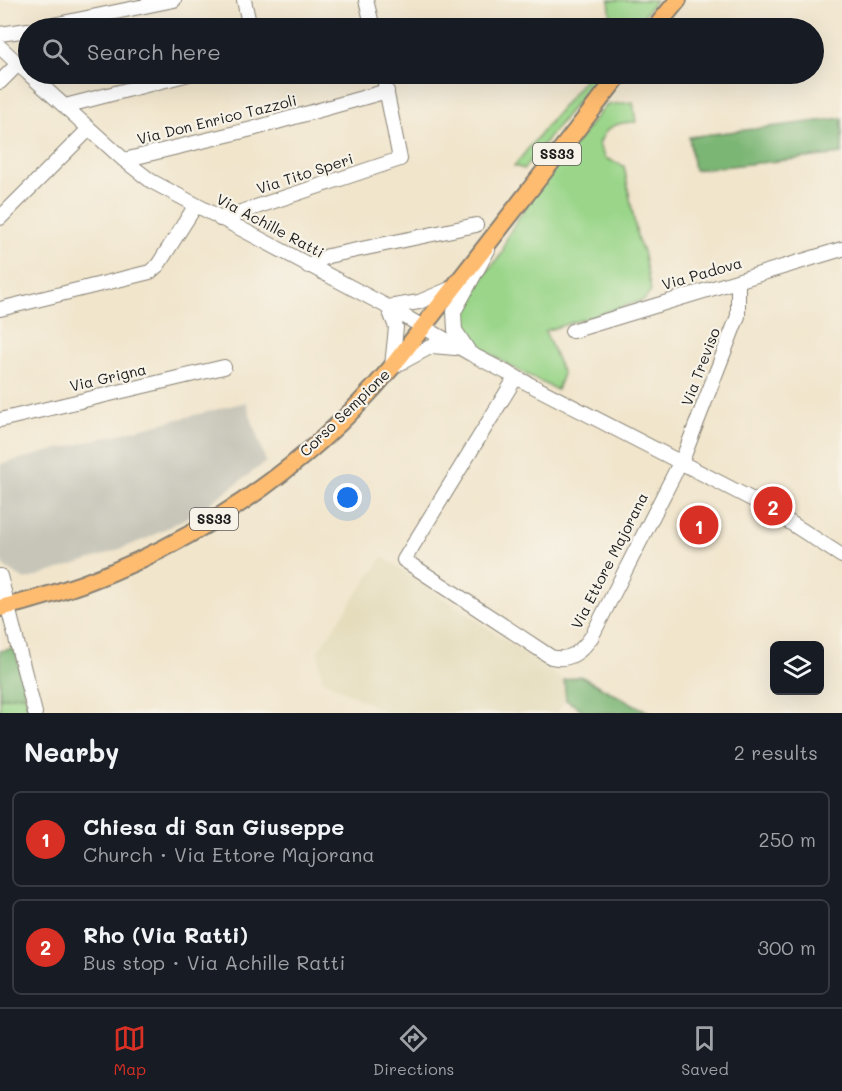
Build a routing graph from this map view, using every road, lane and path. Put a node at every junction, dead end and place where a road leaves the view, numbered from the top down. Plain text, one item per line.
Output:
1 (174, 0) edge
2 (244, 0) edge
3 (366, 0) edge
4 (678, 0) edge
5 (87, 18) edge
6 (248, 18) edge
7 (370, 18) edge
8 (663, 18) edge
9 (0, 25) edge
10 (18, 31) edge
11 (0, 32) edge
12 (0, 47) edge
13 (18, 64) edge
14 (18, 73) edge
15 (0, 82) edge
16 (41, 84) edge
17 (150, 84) edge
18 (385, 84) edge
19 (612, 84) edge
20 (387, 92) junction
21 (65, 106) junction
22 (89, 129) junction
23 (124, 160) junction
24 (196, 205) junction
25 (0, 218) edge
26 (220, 219) junction
27 (476, 225) dead end
28 (495, 235) junction
29 (842, 249) edge
30 (308, 266) junction
31 (738, 281) junction
32 (452, 288) junction
33 (388, 307) junction
34 (0, 309) edge
35 (423, 327) junction
36 (572, 332) dead end
37 (471, 354) junction
38 (224, 367) dead end
39 (392, 369) junction
40 (516, 377) junction
41 (0, 420) edge
42 (680, 462) junction
43 (842, 556) edge
44 (0, 576) edge
45 (5, 607) edge
46 (35, 713) edge

1 - 5 street
2 - 6 street
3 - 7 street
4 - 8 main road
9 - 11 street
10 - 11 street
12 - 13 street, Via Achille Ratti
14 - 15 street
16 - 21 street, Via Achille Ratti
17 - 21 street
18 - 20 street
19 - 28 main road, Corso Sempione / SS33
20 - 23 street, Via Don Enrico Tazzoli
20 - 26 street, Via Tito Speri
21 - 22 street, Via Achille Ratti
22 - 23 street, Via Achille Ratti
22 - 25 street
23 - 24 street, Via Achille Ratti
24 - 26 street, Via Achille Ratti
24 - 34 street
26 - 30 street, Via Achille Ratti
27 - 30 street
28 - 32 main road, Corso Sempione / SS33
28 - 37 street
29 - 31 street, Via Padova
30 - 33 street, Via Achille Ratti
31 - 36 street, Via Padova
31 - 42 street, Via Treviso
32 - 33 street
32 - 35 main road, Corso Sempione / SS33
33 - 35 street, Via Achille Ratti
33 - 39 street
35 - 37 street, Via Achille Ratti
35 - 39 main road, Corso Sempione / SS33
37 - 39 street
37 - 40 street, Via Achille Ratti
38 - 41 street, Via Grigna
39 - 45 main road, Corso Sempione / SS33
40 - 42 street, Via Achille Ratti
40 - 42 street, Via Ettore Majorana
42 - 43 street, Via Achille Ratti
44 - 45 street
45 - 46 street

